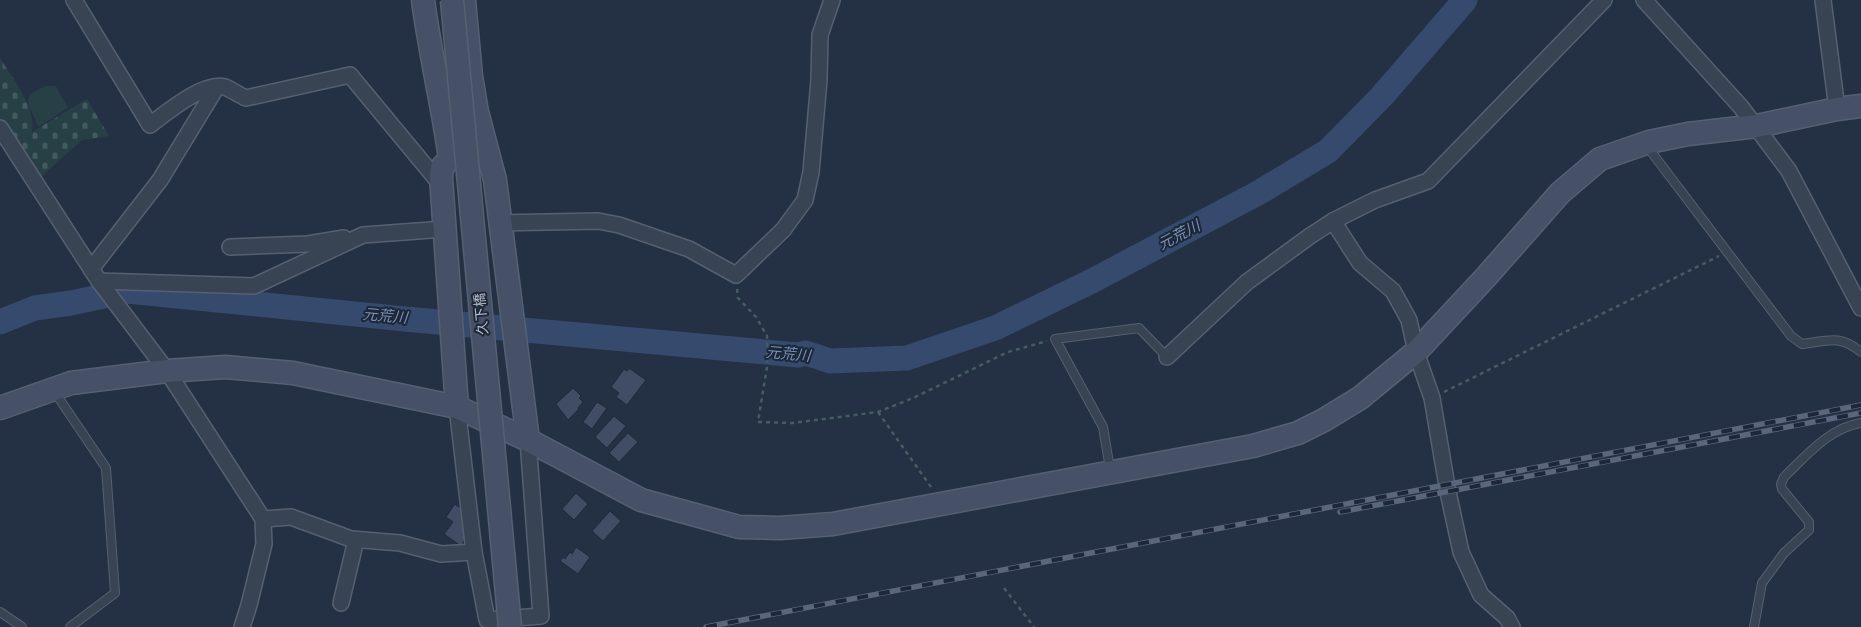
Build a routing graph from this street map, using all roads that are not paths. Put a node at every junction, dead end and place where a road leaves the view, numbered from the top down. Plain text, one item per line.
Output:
1 (74, 0) edge
2 (423, 0) edge
3 (437, 0) edge
4 (452, 0) edge
5 (464, 0) edge
6 (479, 0) edge
7 (832, 0) edge
8 (1604, 0) edge
9 (1644, 0) edge
10 (1823, 0) edge
11 (471, 76) junction
12 (216, 88) junction
13 (440, 95) junction
14 (1861, 106) edge
15 (1837, 109) junction
16 (1757, 126) junction
17 (0, 128) edge
18 (483, 140) junction
19 (1645, 143) junction
20 (449, 191) junction
21 (1333, 221) junction
22 (499, 223) junction
23 (445, 229) junction
24 (363, 235) junction
25 (230, 247) dead end
26 (95, 275) junction
27 (1861, 308) edge
28 (1416, 352) junction
29 (1861, 352) edge
30 (1167, 357) joint
31 (167, 370) junction
32 (53, 390) junction
33 (457, 407) junction
34 (0, 408) edge
35 (1861, 423) edge
36 (528, 440) junction
37 (1110, 472) junction
38 (263, 519) junction
39 (356, 540) junction
40 (474, 552) junction
41 (341, 603) dead end
42 (0, 612) edge
43 (22, 627) edge
44 (70, 627) edge
45 (242, 627) edge
46 (506, 627) edge
47 (512, 627) edge
48 (1512, 627) edge
49 (1754, 627) edge

1 - 12 street
2 - 13 main road
3 - 13 main road
4 - 47 main road, 久下橋, bridge
5 - 11 main road
6 - 11 main road
7 - 22 street
8 - 21 street
9 - 16 street
10 - 15 street
11 - 18 main road
12 - 20 street
12 - 26 street
13 - 20 main road
14 - 15 main road
15 - 16 main road
16 - 19 main road
16 - 27 street
17 - 26 street
18 - 22 main road
18 - 47 main road
19 - 28 main road
19 - 29 lane
20 - 23 main road
20 - 46 main road
21 - 28 street
21 - 30 street
22 - 36 main road
23 - 24 street
23 - 33 main road
24 - 25 street
24 - 26 street
26 - 31 street
28 - 37 main road
28 - 48 street
30 - 37 lane
31 - 32 main road
31 - 33 main road
31 - 38 street
32 - 34 main road
32 - 44 lane
33 - 36 main road
33 - 40 street
35 - 49 lane
36 - 37 main road
36 - 40 street
38 - 39 street
38 - 45 street
39 - 40 street
39 - 41 street
42 - 43 lane

